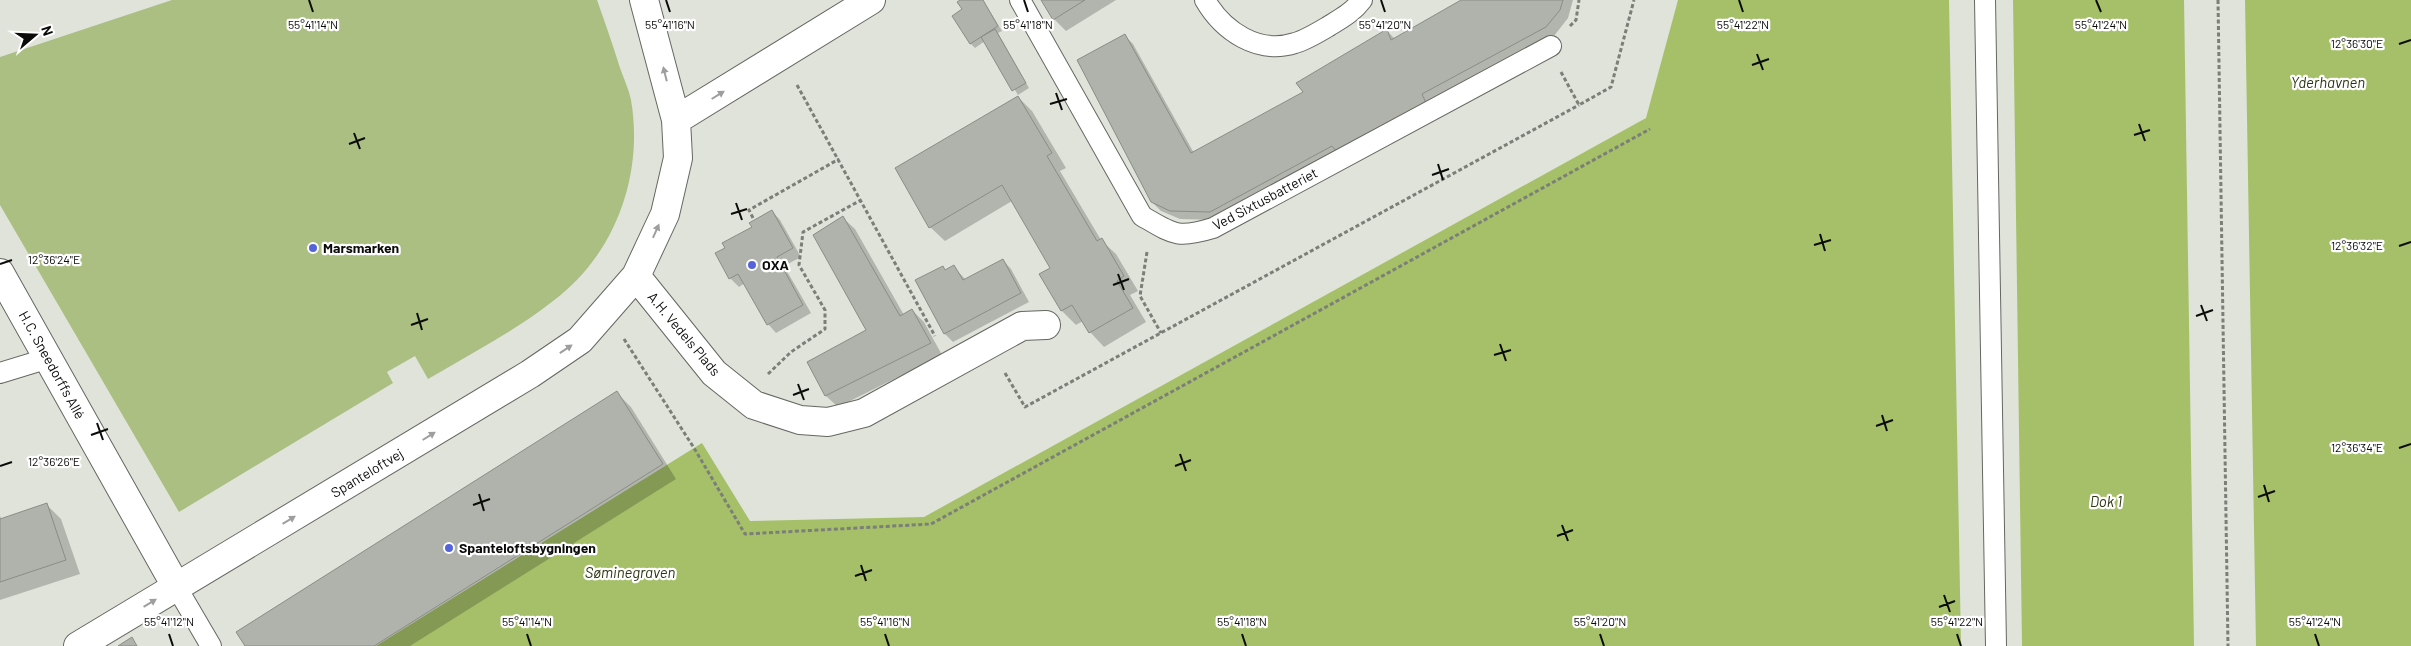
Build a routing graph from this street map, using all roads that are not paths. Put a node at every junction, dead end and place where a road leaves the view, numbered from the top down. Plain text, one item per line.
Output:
1 (871, 0) edge
2 (1020, 0) edge
3 (1205, 0) edge
4 (1362, 0) edge
5 (1985, 0) edge
6 (647, 1) edge
7 (1549, 47) road end
8 (676, 120) junction
9 (0, 273) edge
10 (636, 276) junction
11 (1046, 325) dead end
12 (49, 358) junction
13 (0, 374) edge
14 (177, 588) junction
15 (78, 646) edge
16 (211, 646) edge
17 (1996, 646) edge

8 -> 1 street
2 - 7 lane, Ved Sixtusbatteriet
3 - 4 lane
5 - 17 lane
8 -> 6 street
10 -> 8 street
9 - 12 street, H.C. Sneedorffs Allé
10 - 11 street, A.H. Vedels Plads
14 -> 10 street, Spanteloftvej
12 - 13 lane
12 - 14 street, H.C. Sneedorffs Allé
15 -> 14 street, Spanteloftvej
14 - 16 lane

